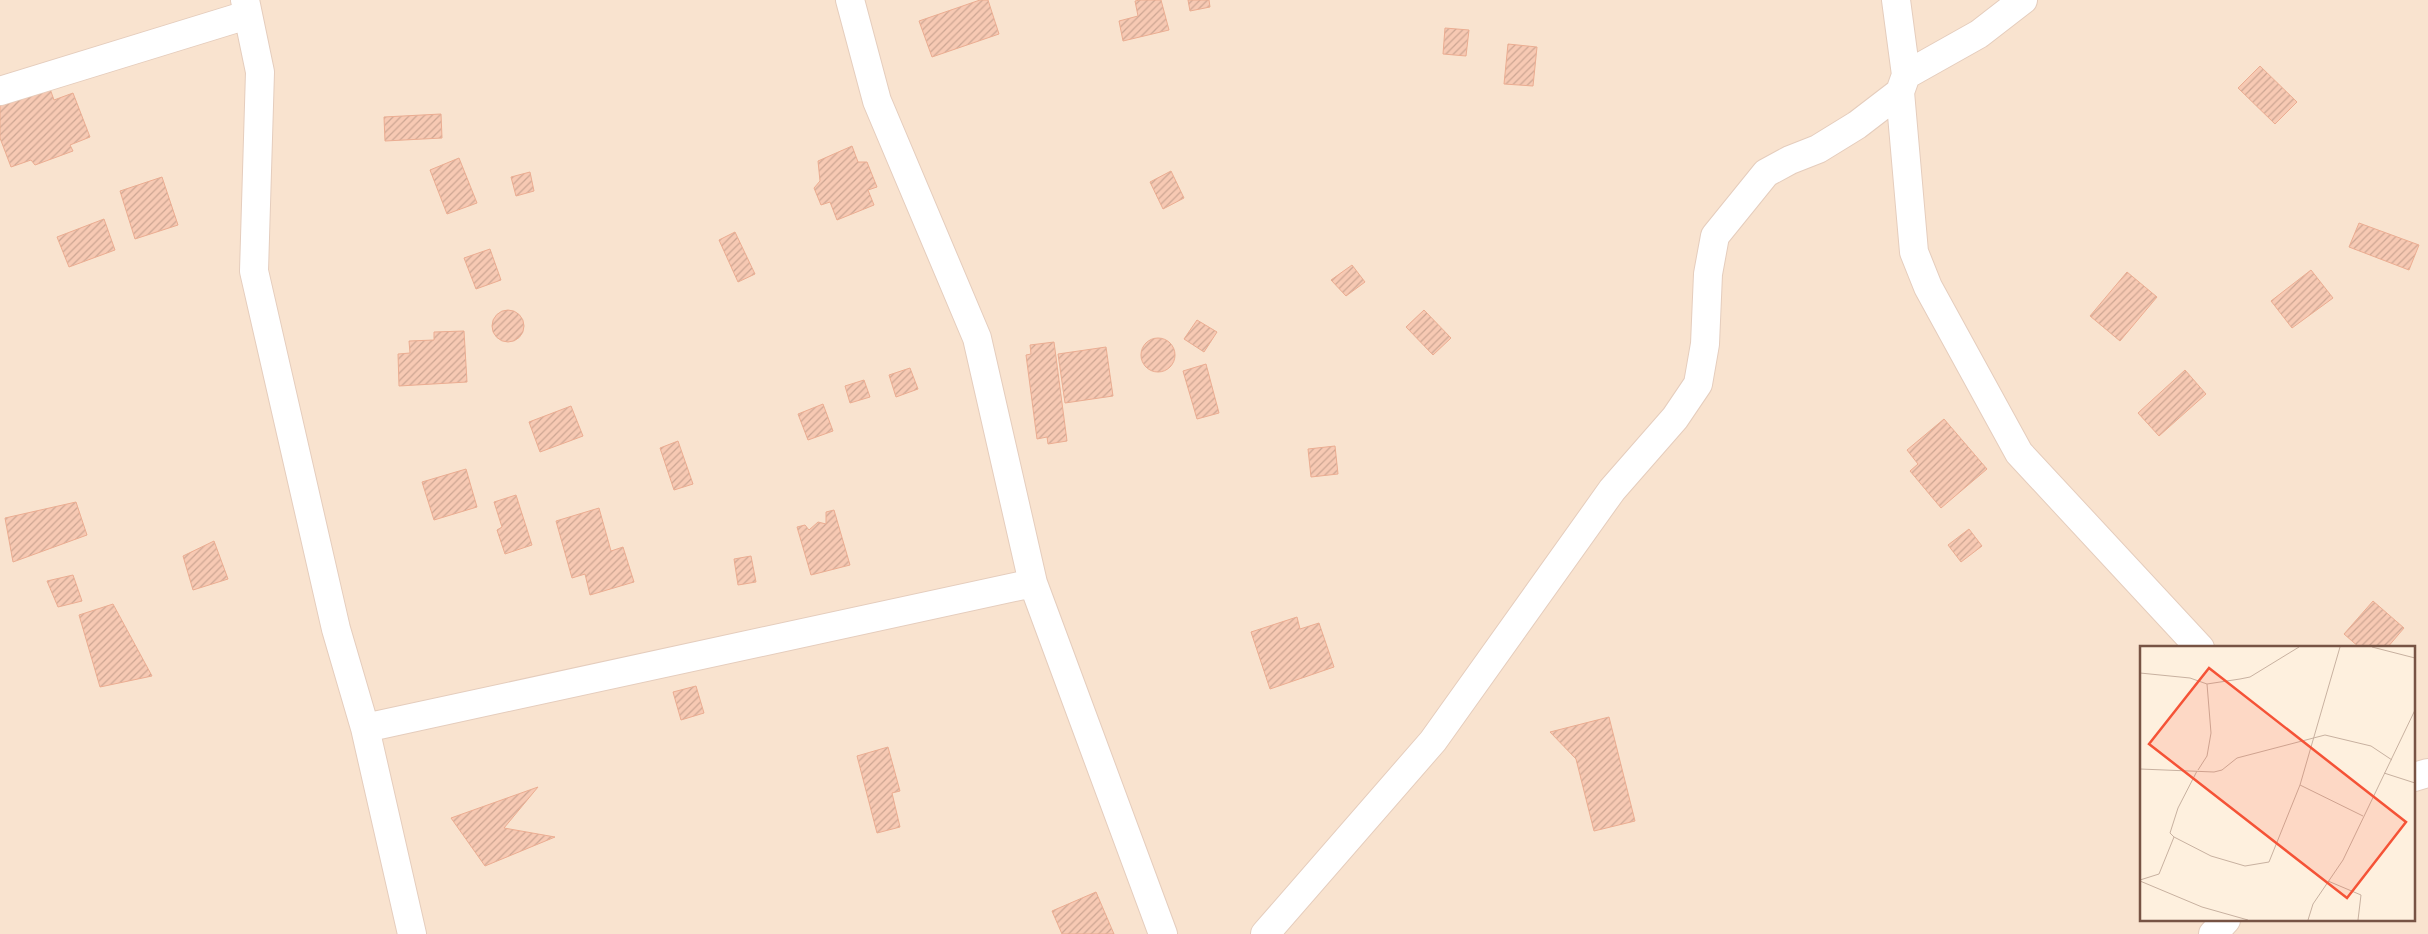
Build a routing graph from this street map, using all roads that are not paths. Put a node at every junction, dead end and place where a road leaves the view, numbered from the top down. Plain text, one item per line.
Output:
1 (850, 0) edge
2 (1896, 0) edge
3 (2023, 0) edge
4 (246, 8) edge
5 (1903, 84) junction
6 (0, 91) edge
7 (1033, 583) junction
8 (2198, 646) edge
9 (365, 728) junction
10 (2224, 922) edge
11 (412, 934) edge
12 (1164, 934) edge
13 (1265, 934) edge
14 (2213, 934) edge

1 - 7 street
2 - 5 street
3 - 5 street
4 - 6 street
4 - 9 street
5 - 8 street
5 - 13 street
7 - 9 street
7 - 12 street
9 - 11 street
10 - 14 street

